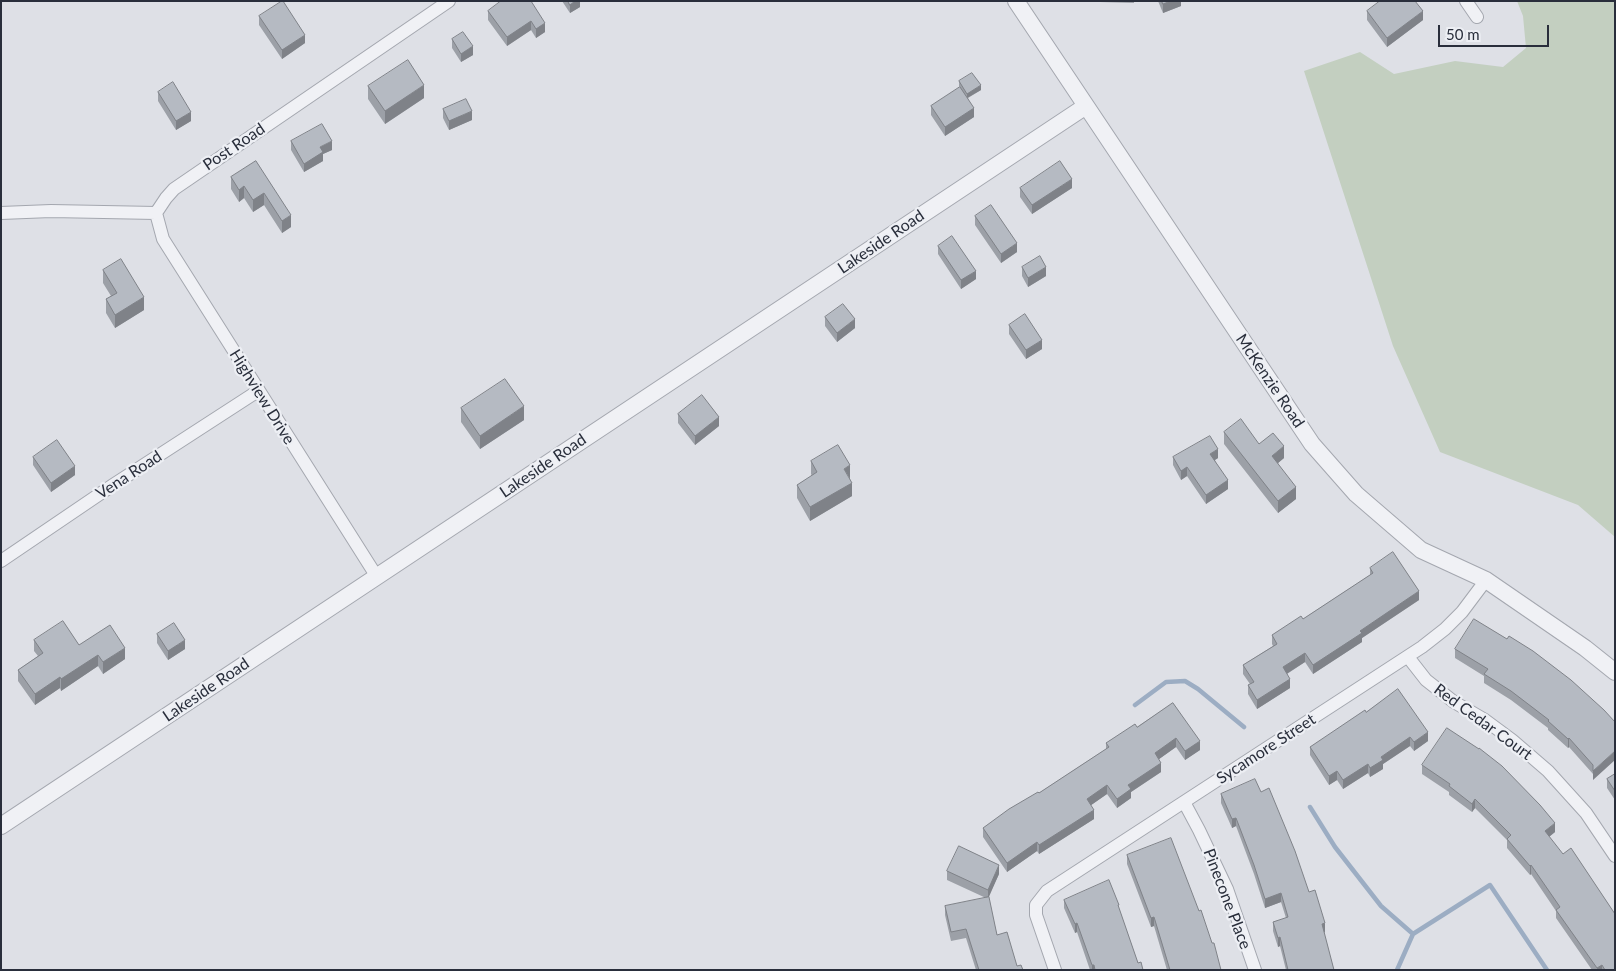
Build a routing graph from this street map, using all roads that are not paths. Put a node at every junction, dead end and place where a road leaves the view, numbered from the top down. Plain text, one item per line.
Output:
1 (448, 1) edge
2 (1016, 1) edge
3 (1466, 1) edge
4 (1477, 17) dead end
5 (1086, 106) junction
6 (1, 213) edge
7 (156, 213) junction
8 (258, 391) junction
9 (1, 561) edge
10 (377, 577) junction
11 (1486, 580) junction
12 (1408, 657) junction
13 (1615, 672) edge
14 (1184, 802) junction
15 (1, 826) edge
16 (1615, 856) edge
17 (1054, 970) edge
18 (1255, 970) edge

1 - 7 street, Post Road
2 - 5 street, McKenzie Road
3 - 4 street
5 - 10 street, Lakeside Road
5 - 11 street, McKenzie Road
6 - 7 street
7 - 8 street, Highview Drive
8 - 9 street, Vena Road
8 - 10 street, Highview Drive
10 - 15 street, Lakeside Road
11 - 12 street, Sycamore Street
11 - 13 street, McKenzie Road
12 - 14 street, Sycamore Street
12 - 16 street, Red Cedar Court
14 - 17 street, Sycamore Street
14 - 18 street, Pinecone Place

